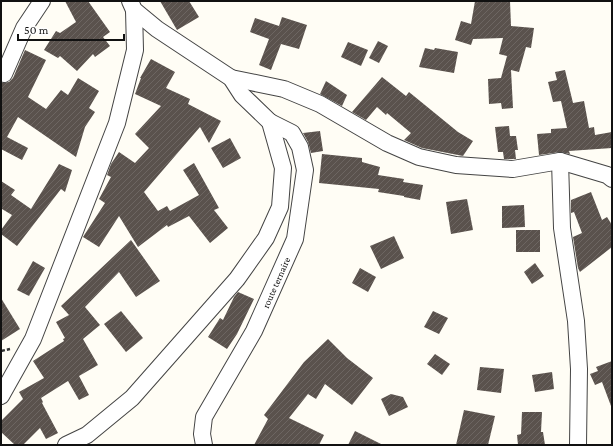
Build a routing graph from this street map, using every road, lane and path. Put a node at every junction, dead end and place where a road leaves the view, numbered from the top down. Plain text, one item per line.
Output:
1 (42, 1) edge
2 (132, 6) edge
3 (4, 74) dead end
4 (231, 78) junction
5 (270, 122) junction
6 (560, 161) junction
7 (612, 179) edge
8 (1, 396) edge
9 (86, 440) edge
10 (66, 445) edge
11 (204, 445) edge
12 (578, 445) edge

1 - 3 street
2 - 4 street
2 - 8 street
4 - 5 street
4 - 6 street
5 - 9 street
5 - 11 street, route ternaire
6 - 7 street
6 - 12 street
9 - 10 street

